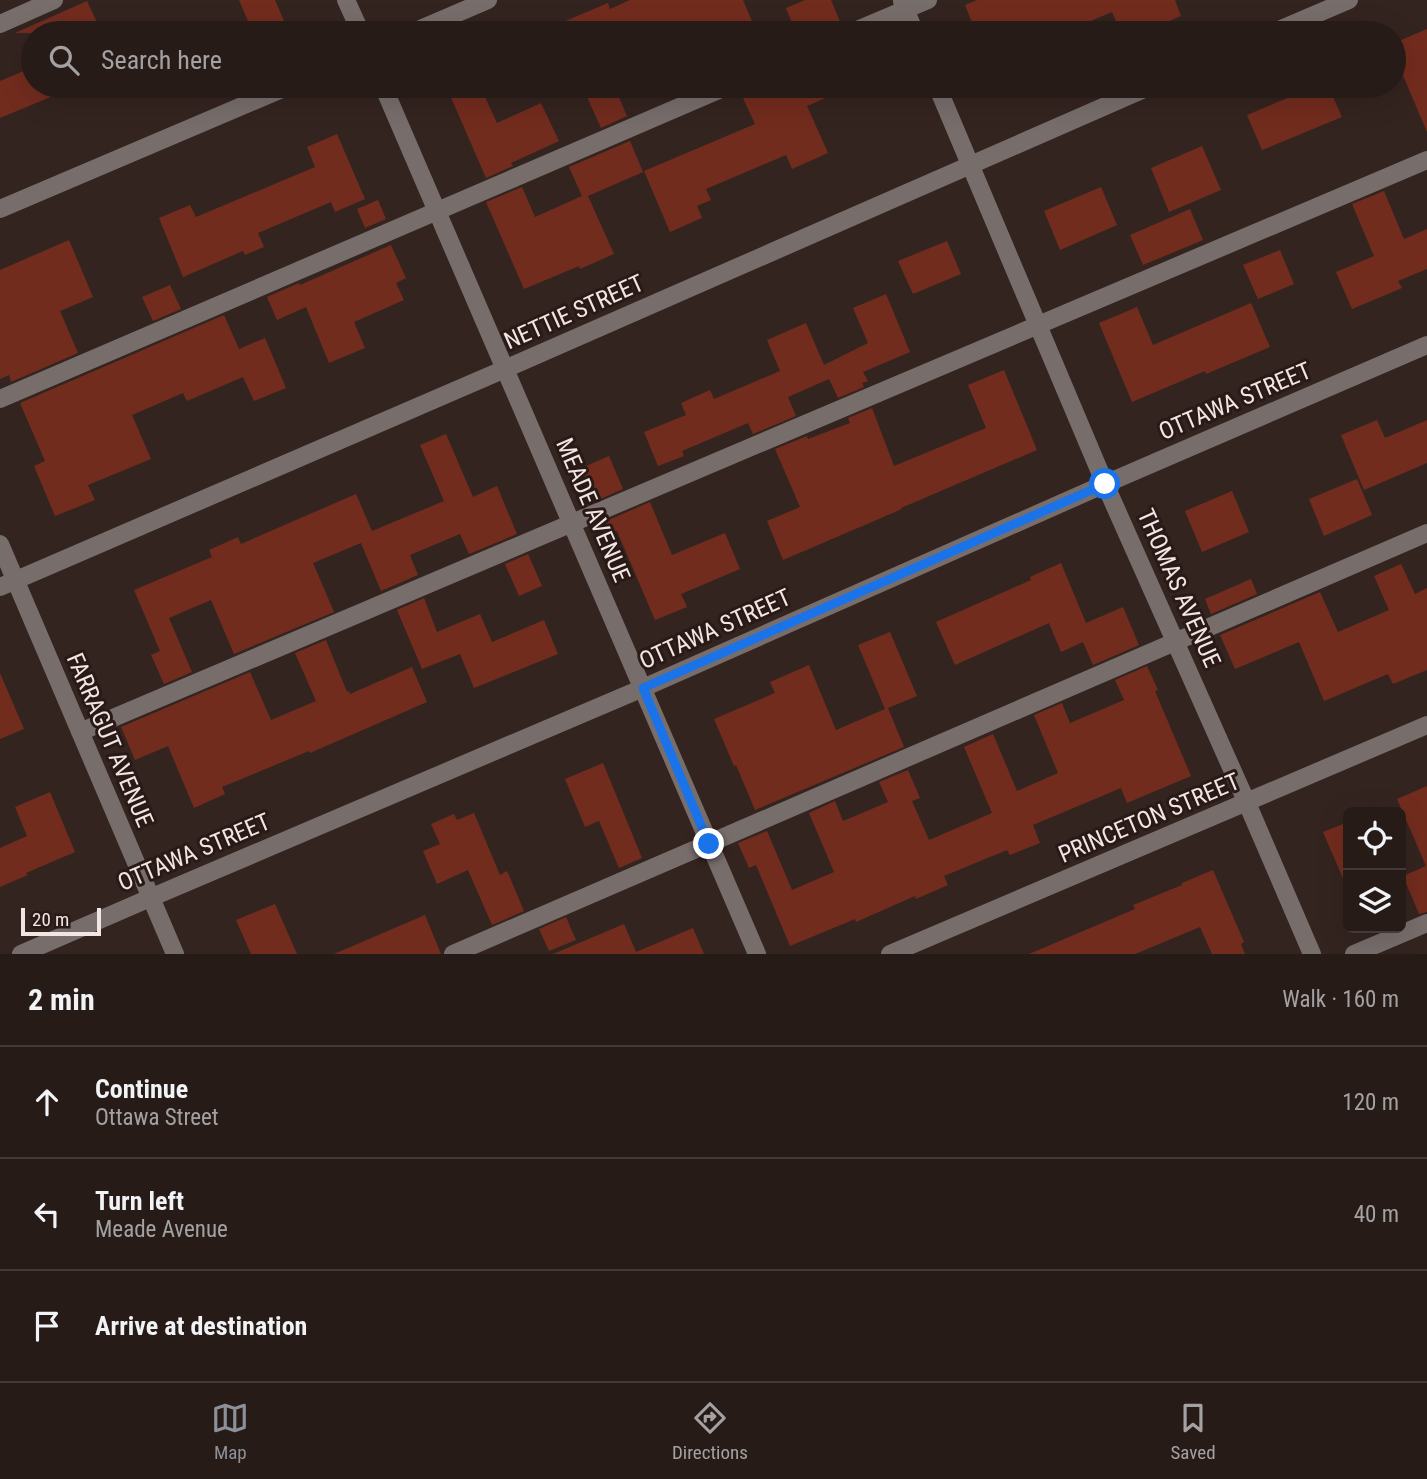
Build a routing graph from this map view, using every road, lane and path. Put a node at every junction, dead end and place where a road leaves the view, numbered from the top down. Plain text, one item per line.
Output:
1 (54, 0) edge
2 (346, 0) edge
3 (488, 0) edge
4 (928, 0) edge
5 (1349, 0) edge
6 (903, 5) edge
7 (356, 21) edge
8 (439, 21) edge
9 (873, 21) edge
10 (1300, 21) edge
11 (0, 24) edge
12 (261, 98) edge
13 (388, 98) edge
14 (700, 98) edge
15 (942, 98) edge
16 (1123, 98) edge
17 (1427, 160) edge
18 (970, 164) junction
19 (0, 209) edge
20 (437, 211) junction
21 (1038, 326) junction
22 (1427, 345) edge
23 (505, 369) junction
24 (0, 399) edge
25 (1105, 484) junction
26 (572, 524) junction
27 (1427, 533) edge
28 (0, 544) edge
29 (8, 583) edge
30 (1175, 641) junction
31 (643, 688) junction
32 (1427, 725) edge
33 (80, 733) junction
34 (1247, 803) junction
35 (709, 844) junction
36 (150, 898) junction
37 (1427, 923) edge
38 (21, 954) edge
39 (174, 954) edge
40 (453, 954) edge
41 (757, 954) edge
42 (890, 954) edge
43 (1312, 954) edge
44 (1354, 954) edge

1 - 11 street
2 - 7 street
3 - 8 street
4 - 6 street
5 - 10 street
6 - 9 street
12 - 19 street
13 - 20 street, MEADE AVENUE
14 - 20 street
15 - 18 street, THOMAS AVENUE
16 - 18 street, NETTIE STREET
17 - 21 street
18 - 21 street, THOMAS AVENUE
18 - 23 street, NETTIE STREET
20 - 23 street, MEADE AVENUE
20 - 24 street
21 - 25 street, THOMAS AVENUE
21 - 26 street
22 - 25 street, OTTAWA STREET
23 - 26 street, MEADE AVENUE
23 - 29 street, NETTIE STREET
25 - 30 street, THOMAS AVENUE
25 - 31 street, OTTAWA STREET
26 - 31 street, MEADE AVENUE
26 - 33 street
27 - 30 street
28 - 29 street, FARRAGUT AVENUE
29 - 33 street, FARRAGUT AVENUE
30 - 34 street, THOMAS AVENUE
30 - 35 street
31 - 35 street, MEADE AVENUE
31 - 36 street, OTTAWA STREET
32 - 34 street, PRINCETON STREET
33 - 36 street, FARRAGUT AVENUE
34 - 42 street, PRINCETON STREET
34 - 43 street, THOMAS AVENUE
35 - 40 street
35 - 41 street, MEADE AVENUE
36 - 38 street, OTTAWA STREET
36 - 39 street, FARRAGUT AVENUE
37 - 44 street

